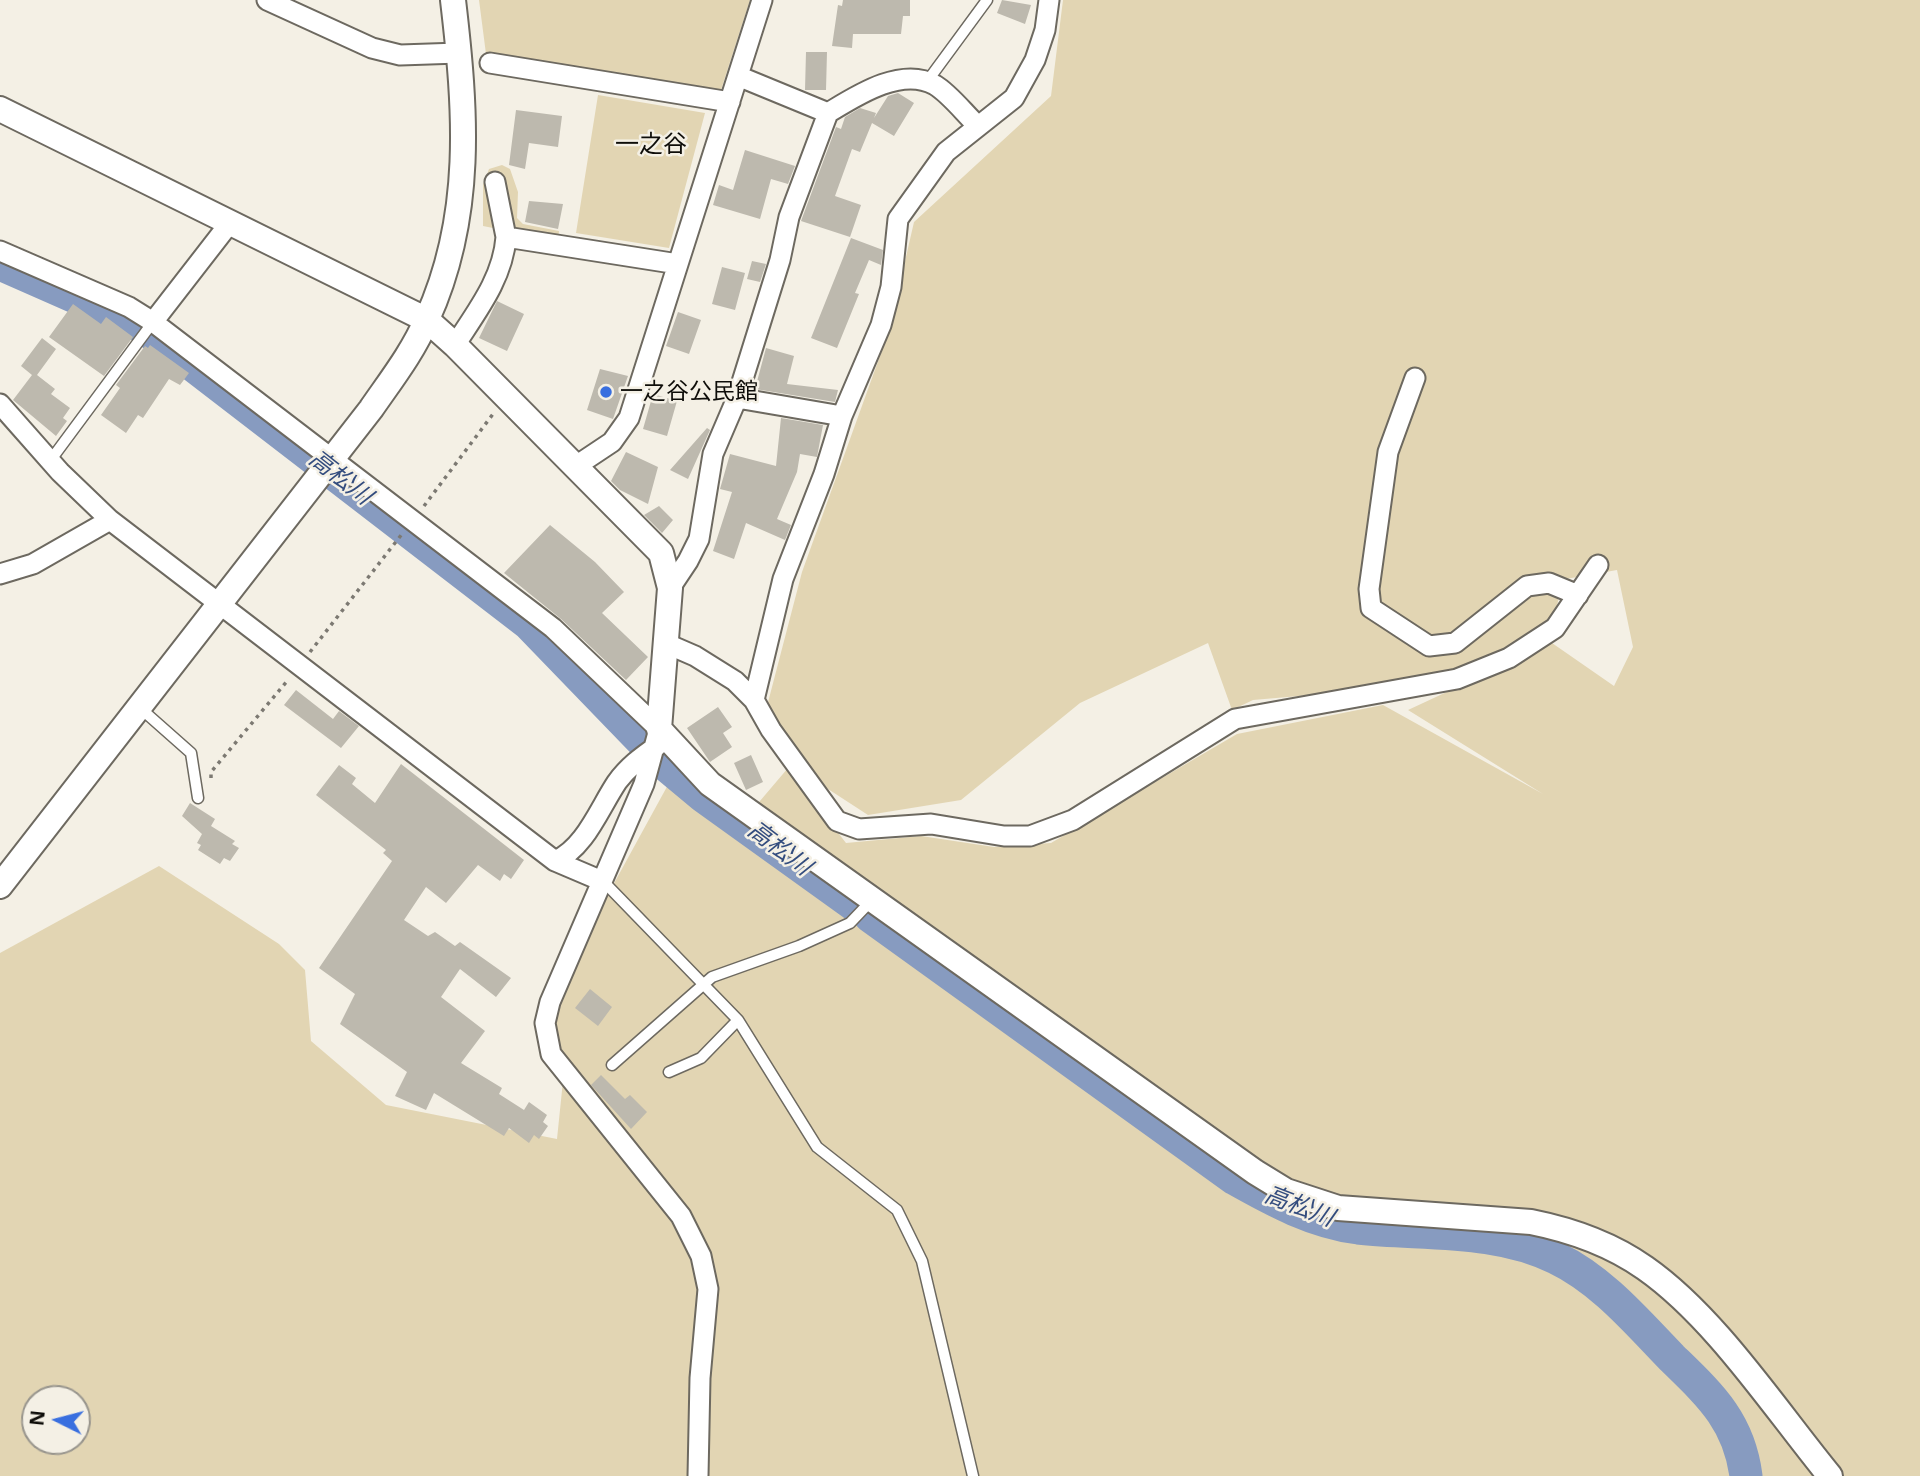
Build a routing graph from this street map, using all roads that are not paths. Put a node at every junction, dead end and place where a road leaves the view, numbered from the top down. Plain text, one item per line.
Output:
1 (267, 0) edge
2 (453, 0) edge
3 (762, 0) edge
4 (987, 0) edge
5 (1049, 0) edge
6 (459, 53) junction
7 (490, 63) dead end
8 (738, 76) junction
9 (926, 83) junction
10 (730, 102) junction
11 (828, 113) junction
12 (4, 114) edge
13 (978, 127) junction
14 (495, 182) dead end
15 (229, 224) junction
16 (506, 237) junction
17 (0, 251) edge
18 (678, 264) junction
19 (427, 320) junction
20 (148, 329) junction
21 (456, 345) junction
22 (1415, 378) dead end
23 (737, 398) junction
24 (0, 404) edge
25 (842, 416) junction
26 (50, 461) junction
27 (327, 466) junction
28 (576, 466) junction
29 (110, 520) junction
30 (1598, 565) dead end
31 (0, 574) edge
32 (670, 588) junction
33 (1578, 595) junction
34 (218, 606) junction
35 (665, 643) junction
36 (754, 700) junction
37 (139, 707) junction
38 (658, 737) junction
39 (198, 798) dead end
40 (555, 861) junction
41 (602, 881) junction
42 (0, 886) edge
43 (872, 900) junction
44 (705, 986) junction
45 (738, 1020) junction
46 (612, 1065) dead end
47 (669, 1072) dead end
48 (698, 1476) edge
49 (972, 1476) edge
50 (1829, 1476) edge

1 - 6 street
2 - 6 street
3 - 8 street
4 - 9 lane
5 - 13 street
6 - 19 street
7 - 10 street
8 - 10 street
8 - 11 street
9 - 11 street
9 - 13 street
10 - 18 street
11 - 23 street
12 - 15 street
13 - 25 street
14 - 16 street
15 - 19 street
15 - 20 street
16 - 18 street
16 - 21 street
17 - 20 street
18 - 28 street
19 - 21 street
19 - 27 street
20 - 26 lane
20 - 27 street
21 - 28 street
22 - 33 street
23 - 25 street
23 - 32 street
24 - 26 street
25 - 36 street
26 - 29 street
27 - 34 street
27 - 38 street
28 - 32 street
29 - 31 street
29 - 34 street
30 - 33 street
32 - 35 street
33 - 36 street
34 - 37 street
34 - 40 street
35 - 36 street
35 - 38 street
37 - 39 lane
37 - 42 street
38 - 40 street
38 - 41 street
38 - 43 street
40 - 41 street
41 - 44 lane
41 - 48 street
43 - 44 lane
43 - 50 street
44 - 45 lane
44 - 46 lane
45 - 47 lane
45 - 49 lane

